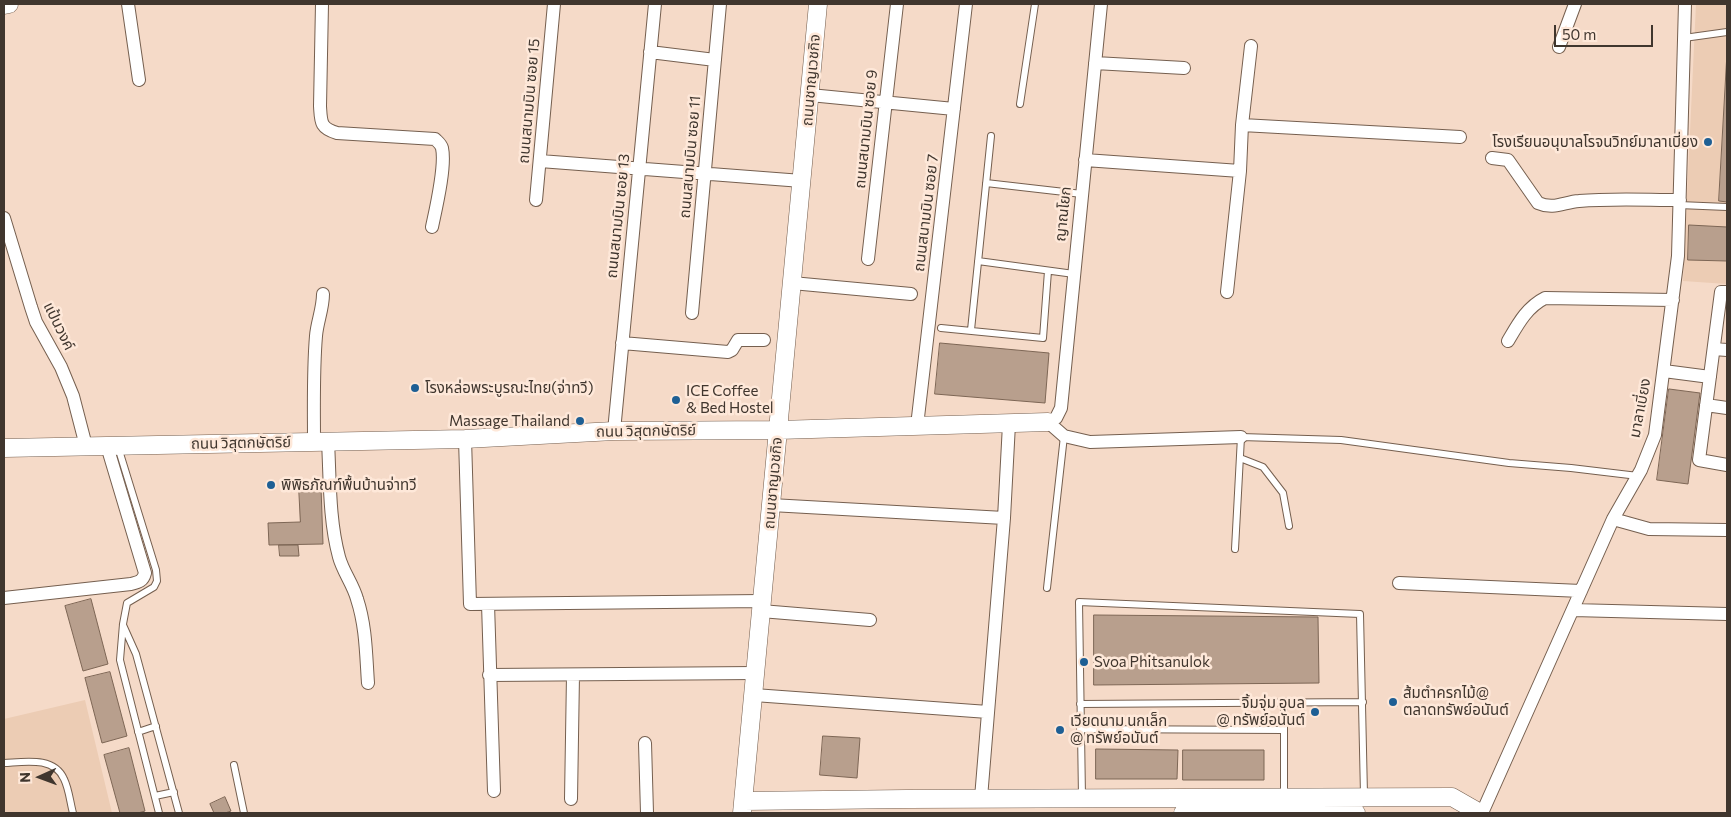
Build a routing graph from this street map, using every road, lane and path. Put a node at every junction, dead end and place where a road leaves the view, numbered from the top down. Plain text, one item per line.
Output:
1 (9, 4) edge
2 (128, 4) edge
3 (322, 4) edge
4 (554, 4) edge
5 (655, 4) edge
6 (720, 4) edge
7 (818, 4) edge
8 (896, 4) edge
9 (966, 4) edge
10 (1035, 4) edge
11 (1101, 4) edge
12 (1574, 4) edge
13 (1685, 4) edge
14 (4, 5) edge
15 (1727, 32) edge
16 (1684, 38) junction
17 (1251, 46) dead end
18 (1559, 47) dead end
19 (650, 52) junction
20 (715, 60) junction
21 (1095, 63) junction
22 (1184, 68) dead end
23 (139, 80) dead end
24 (810, 95) junction
25 (886, 102) junction
26 (1020, 104) dead end
27 (954, 109) junction
28 (1242, 126) junction
29 (991, 136) dead end
30 (1460, 137) dead end
31 (1492, 158) dead end
32 (1085, 160) junction
33 (540, 162) junction
34 (639, 169) junction
35 (1240, 171) junction
36 (705, 174) junction
37 (802, 181) junction
38 (986, 183) junction
39 (1082, 194) junction
40 (536, 200) dead end
41 (1680, 203) junction
42 (1727, 207) edge
43 (4, 218) edge
44 (432, 227) dead end
45 (868, 259) dead end
46 (978, 261) junction
47 (1048, 271) junction
48 (1074, 274) junction
49 (792, 283) junction
50 (1228, 292) dead end
51 (1727, 292) edge
52 (323, 294) dead end
53 (911, 294) dead end
54 (1672, 300) junction
55 (692, 313) dead end
56 (941, 328) dead end
57 (971, 330) junction
58 (764, 340) dead end
59 (1508, 341) dead end
60 (622, 343) junction
61 (1714, 349) junction
62 (1727, 350) edge
63 (1664, 371) junction
64 (1710, 377) junction
65 (1706, 405) junction
66 (1727, 408) edge
67 (1048, 422) junction
68 (1009, 424) junction
69 (918, 426) junction
70 (778, 430) junction
71 (614, 431) junction
72 (1064, 436) junction
73 (1242, 437) junction
74 (465, 439) junction
75 (321, 442) junction
76 (86, 446) junction
77 (112, 446) junction
78 (4, 448) edge
79 (1240, 458) junction
80 (1727, 465) edge
81 (1638, 476) junction
82 (771, 505) junction
83 (1004, 518) junction
84 (1613, 519) junction
85 (1289, 526) dead end
86 (1727, 530) edge
87 (1235, 549) dead end
88 (1399, 583) dead end
89 (1047, 588) dead end
90 (1581, 591) junction
91 (4, 598) edge
92 (488, 604) junction
93 (762, 606) junction
94 (1573, 610) junction
95 (1727, 614) edge
96 (870, 620) dead end
97 (123, 624) junction
98 (756, 673) junction
99 (572, 674) junction
100 (489, 675) junction
101 (368, 683) dead end
102 (754, 695) junction
103 (1284, 702) junction
104 (1363, 702) junction
105 (1080, 704) junction
106 (988, 712) junction
107 (156, 726) junction
108 (1080, 729) junction
109 (1284, 730) junction
110 (138, 732) junction
111 (645, 743) dead end
112 (4, 763) edge
113 (234, 765) dead end
114 (494, 791) dead end
115 (174, 792) junction
116 (155, 796) junction
117 (1364, 796) junction
118 (981, 798) junction
119 (1082, 798) junction
120 (571, 799) dead end
121 (1291, 805) edge
122 (743, 807) edge
123 (73, 813) edge
124 (159, 813) edge
125 (180, 813) edge
126 (244, 813) edge
127 (647, 813) edge
128 (1183, 813) edge
129 (1356, 813) edge
130 (1481, 813) edge

1 - 14 street
2 - 23 street
3 - 44 street
4 - 33 street, ถนนสนามบิน ซอย 15
5 - 19 street, ถนนสนามบิน ซอย 13
6 - 20 street, ถนนสนามบิน ซอย 11
7 - 24 street, ถนนชาญเวชกิจ
8 - 25 street, ถนนสนามบิน ซอย 9
9 - 27 street, ถนนสนามบิน ซอย 7
10 - 26 lane
11 - 21 street, ญาณโยก
12 - 18 street
13 - 16 street, มาลาเบี่ยง
15 - 16 lane
16 - 41 street, มาลาเบี่ยง
17 - 28 street
19 - 20 street
19 - 34 street, ถนนสนามบิน ซอย 13
20 - 36 street, ถนนสนามบิน ซอย 11
21 - 22 street
21 - 32 street, ญาณโยก
24 - 25 street
24 - 37 street, ถนนชาญเวชกิจ
25 - 27 street
25 - 45 street, ถนนสนามบิน ซอย 9
27 - 69 street, ถนนสนามบิน ซอย 7
28 - 30 street
28 - 35 street
29 - 38 lane
31 - 41 street
32 - 35 street
32 - 39 street, ญาณโยก
33 - 34 street
33 - 40 street, ถนนสนามบิน ซอย 15
34 - 36 street
34 - 60 street, ถนนสนามบิน ซอย 13
35 - 50 street
36 - 37 street
36 - 55 street, ถนนสนามบิน ซอย 11
37 - 49 street, ถนนชาญเวชกิจ
38 - 39 lane
38 - 46 lane
39 - 48 street, ญาณโยก
41 - 42 lane
41 - 54 street, มาลาเบี่ยง
43 - 76 street, แป้นวงค์
46 - 47 lane
46 - 57 lane
47 - 48 lane
47 - 57 lane
48 - 67 street, ญาณโยก
49 - 53 street
49 - 70 street, ถนนชาญเวชกิจ
51 - 61 street
52 - 75 street
54 - 59 street
54 - 63 street, มาลาเบี่ยง
56 - 57 lane
58 - 60 street
60 - 71 street, ถนนสนามบิน ซอย 13
61 - 62 street
61 - 64 street
63 - 64 street
63 - 81 street, มาลาเบี่ยง
64 - 65 street
65 - 66 street
65 - 80 street
67 - 68 street, ถนน วิสุตกษัตริย์
67 - 72 street
68 - 69 street, ถนน วิสุตกษัตริย์
68 - 83 street
69 - 70 street, ถนน วิสุตกษัตริย์
70 - 71 street, ถนน วิสุตกษัตริย์
70 - 82 street, ถนนชาญเวชกิจ
71 - 74 street, ถนน วิสุตกษัตริย์
72 - 73 street
72 - 89 lane
73 - 79 lane
73 - 81 lane
74 - 75 street, ถนน วิสุตกษัตริย์
74 - 92 street
75 - 77 street, ถนน วิสุตกษัตริย์
75 - 101 street
76 - 77 street, ถนน วิสุตกษัตริย์
76 - 78 street, ถนน วิสุตกษัตริย์
77 - 91 street
77 - 97 lane
79 - 85 lane
79 - 87 lane
81 - 84 street, มาลาเบี่ยง
82 - 83 street
82 - 93 street, ถนนชาญเวชกิจ
83 - 106 street
84 - 86 street
84 - 90 street, มาลาเบี่ยง
88 - 90 street
90 - 94 street, มาลาเบี่ยง
92 - 93 street
92 - 100 street
93 - 96 street
93 - 98 street, ถนนชาญเวชกิจ
94 - 95 street
94 - 130 street, มาลาเบี่ยง
97 - 107 lane
97 - 110 lane
98 - 99 street
98 - 102 street, ถนนชาญเวชกิจ
99 - 100 street
99 - 120 street
100 - 114 street
102 - 106 street
102 - 122 street, ถนนชาญเวชกิจ
103 - 104 lane
103 - 105 lane
103 - 109 lane
104 - 105 lane
104 - 117 lane
105 - 108 lane
106 - 118 street
107 - 110 lane
107 - 115 lane
108 - 109 lane
108 - 119 lane
109 - 121 lane
110 - 116 lane
111 - 127 street
112 - 123 lane
113 - 126 lane
115 - 116 lane
115 - 125 lane
116 - 124 lane
117 - 121 street
117 - 130 street
118 - 119 street
118 - 122 street
119 - 121 street
121 - 128 street
121 - 129 street

